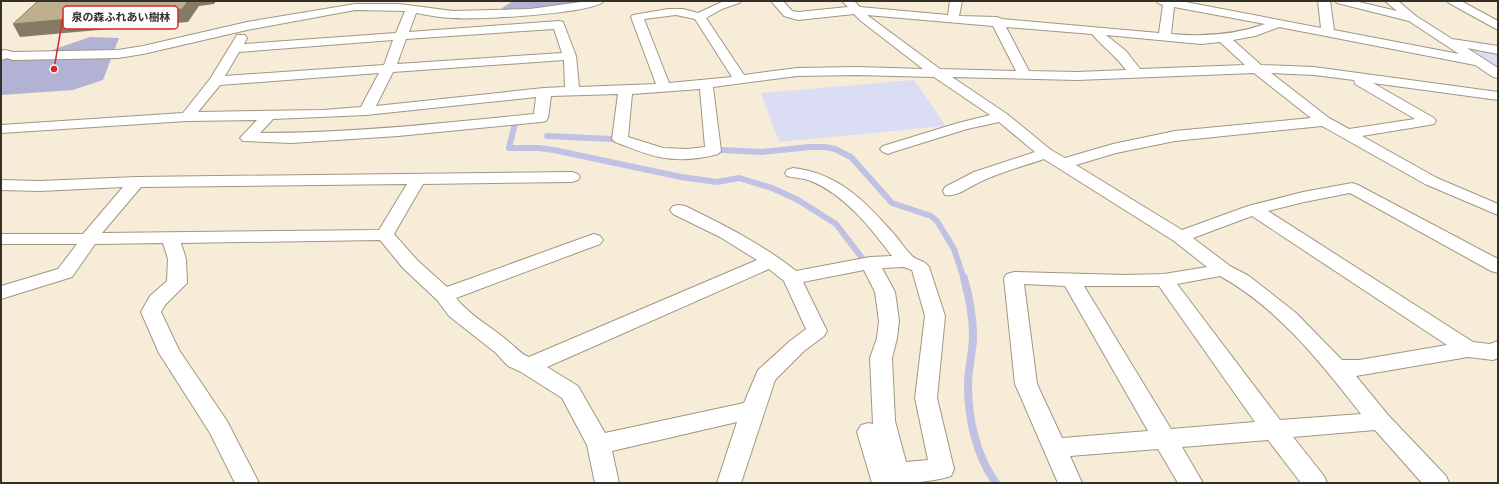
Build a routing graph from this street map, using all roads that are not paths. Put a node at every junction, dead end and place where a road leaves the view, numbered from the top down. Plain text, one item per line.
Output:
1 (598, 1) edge
2 (659, 1) edge
3 (735, 1) edge
4 (777, 1) edge
5 (956, 1) edge
6 (1167, 1) edge
7 (1240, 1) edge
8 (1324, 1) edge
9 (1341, 1) edge
10 (1391, 1) edge
11 (1453, 1) edge
12 (358, 4) edge
13 (852, 5) edge
14 (412, 9) junction
15 (669, 11) junction
16 (1240, 16) junction
17 (699, 17) junction
18 (953, 18) junction
19 (1412, 18) junction
20 (997, 21) junction
21 (1279, 23) junction
22 (247, 26) junction
23 (1498, 26) edge
24 (1095, 30) junction
25 (1328, 33) junction
26 (401, 36) junction
27 (1165, 36) junction
28 (1224, 39) junction
29 (1445, 40) junction
30 (236, 48) junction
31 (1498, 50) edge
32 (1, 56) edge
33 (570, 56) junction
34 (1480, 62) junction
35 (389, 68) junction
36 (1257, 69) junction
37 (936, 73) junction
38 (1136, 73) junction
39 (1498, 74) edge
40 (1026, 76) junction
41 (1352, 76) junction
42 (740, 78) junction
43 (216, 81) junction
44 (706, 84) junction
45 (664, 88) junction
46 (625, 90) junction
47 (572, 91) junction
48 (544, 92) junction
49 (1498, 96) edge
50 (366, 111) junction
51 (269, 115) junction
52 (187, 117) junction
53 (1002, 118) junction
54 (1324, 121) junction
55 (8, 128) edge
56 (1346, 134) junction
57 (1, 140) edge
58 (888, 149) dead end
59 (1046, 154) junction
60 (1064, 164) junction
61 (793, 172) dead end
62 (572, 177) dead end
63 (418, 179) junction
64 (136, 182) junction
65 (1, 185) edge
66 (951, 191) dead end
67 (679, 210) dead end
68 (1254, 210) junction
69 (1498, 210) edge
70 (385, 235) junction
71 (170, 238) junction
72 (1180, 238) junction
73 (1, 239) edge
74 (90, 239) junction
75 (594, 240) dead end
76 (771, 261) junction
77 (906, 261) junction
78 (870, 263) junction
79 (1498, 267) edge
80 (1223, 270) junction
81 (792, 278) junction
82 (1071, 280) junction
83 (1164, 280) junction
84 (1, 293) edge
85 (444, 295) junction
86 (1468, 349) junction
87 (1496, 352) edge
88 (529, 366) junction
89 (1337, 368) junction
90 (753, 410) junction
91 (1380, 421) junction
92 (1274, 430) junction
93 (869, 432) dead end
94 (1165, 440) junction
95 (599, 444) junction
96 (1055, 448) junction
97 (887, 477) edge
98 (247, 483) edge
99 (607, 483) edge
100 (729, 483) edge
101 (1070, 483) edge
102 (1191, 483) edge
103 (1315, 483) edge
104 (1437, 483) edge

1 - 14 street
2 - 15 street
3 - 17 street
4 - 13 street
5 - 18 street
6 - 16 street
6 - 27 street
7 - 16 street
8 - 25 street
9 - 19 street
10 - 19 street
11 - 23 street
12 - 14 street
12 - 22 street
13 - 18 street
13 - 37 street
14 - 26 street
15 - 17 street
15 - 45 street
16 - 21 street
17 - 42 street
18 - 20 street
19 - 29 street
20 - 24 street
20 - 40 street
21 - 25 street
21 - 28 street
22 - 30 street
22 - 32 street
24 - 27 street
24 - 38 street
25 - 34 street
26 - 30 street
26 - 33 street
26 - 35 street
27 - 28 street
28 - 36 street
29 - 31 street
29 - 34 street
30 - 43 street
33 - 35 street
33 - 47 street
34 - 39 street
35 - 43 street
35 - 50 street
36 - 38 street
36 - 41 street
36 - 54 street
37 - 40 street
37 - 42 street
37 - 53 street
38 - 40 street
41 - 49 street
41 - 56 street
42 - 44 street
43 - 52 street
44 - 45 street
44 - 46 street
45 - 46 street
46 - 47 street
47 - 48 street
48 - 50 street
48 - 51 street
50 - 51 street
51 - 52 street
52 - 55 street
53 - 58 street
53 - 59 street
54 - 56 street
54 - 60 street
55 - 57 street
56 - 69 street
59 - 60 street
59 - 66 street
60 - 72 street
61 - 77 street
62 - 63 street
63 - 64 street
63 - 70 street
64 - 65 street
64 - 74 street
67 - 76 street
68 - 72 street
68 - 79 street
68 - 86 street
70 - 71 street
70 - 85 street
71 - 74 street
71 - 98 street
72 - 80 street
73 - 74 street
74 - 84 street
75 - 85 street
76 - 81 street
76 - 88 street
77 - 78 street
77 - 97 street
78 - 81 street
78 - 97 street
80 - 83 street
80 - 89 street
81 - 90 street
82 - 83 street
82 - 94 street
82 - 96 street
83 - 92 street
85 - 88 street
86 - 87 street
86 - 89 street
88 - 95 street
89 - 91 street
90 - 95 street
90 - 100 street
91 - 92 street
91 - 104 street
92 - 94 street
92 - 103 street
93 - 97 street
94 - 96 street
94 - 102 street
95 - 99 street
96 - 101 street

